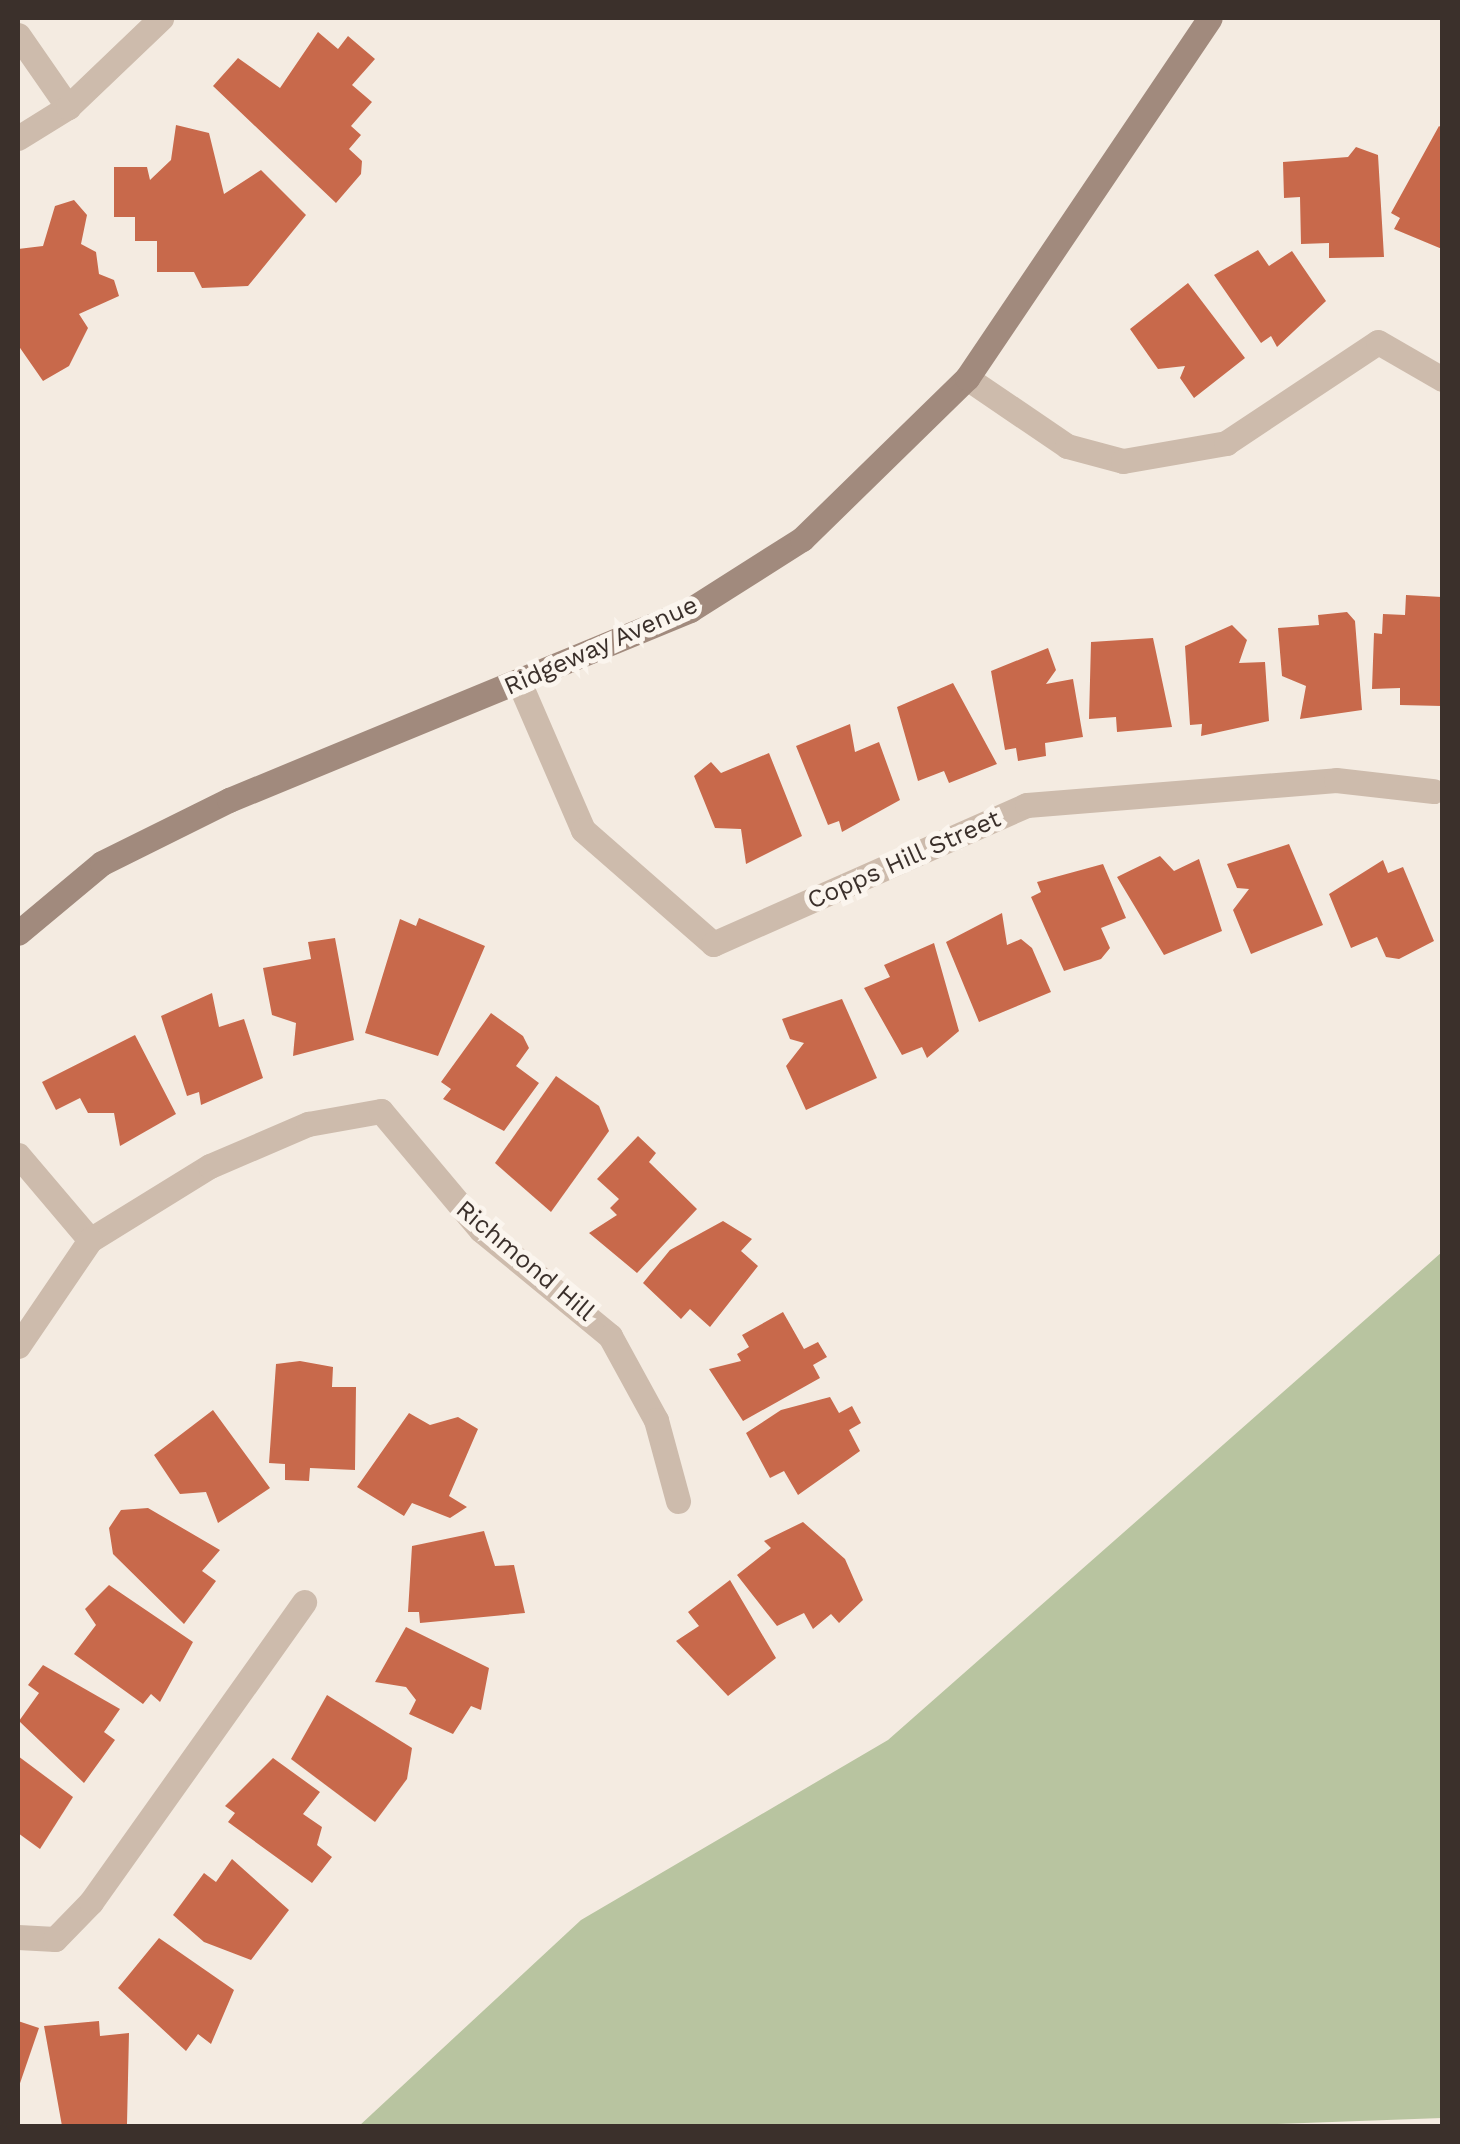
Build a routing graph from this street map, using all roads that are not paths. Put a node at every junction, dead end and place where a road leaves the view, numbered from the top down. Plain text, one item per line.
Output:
1 (161, 18) edge
2 (1210, 18) edge
3 (18, 35) edge
4 (68, 107) junction
5 (18, 138) edge
6 (968, 378) junction
7 (1442, 379) edge
8 (519, 682) junction
9 (1433, 791) dead end
10 (18, 933) edge
11 (18, 1155) edge
12 (90, 1240) junction
13 (18, 1346) edge
14 (678, 1502) dead end
15 (304, 1602) dead end
16 (18, 1937) edge

1 - 4 street
2 - 6 street, Ridgeway Avenue
3 - 4 street
4 - 5 street
6 - 7 street
6 - 8 street, Ridgeway Avenue
8 - 9 street, Copps Hill Street
8 - 10 street, Ridgeway Avenue
11 - 12 street
12 - 13 street, Richmond Hill
12 - 14 street, Richmond Hill
15 - 16 street

